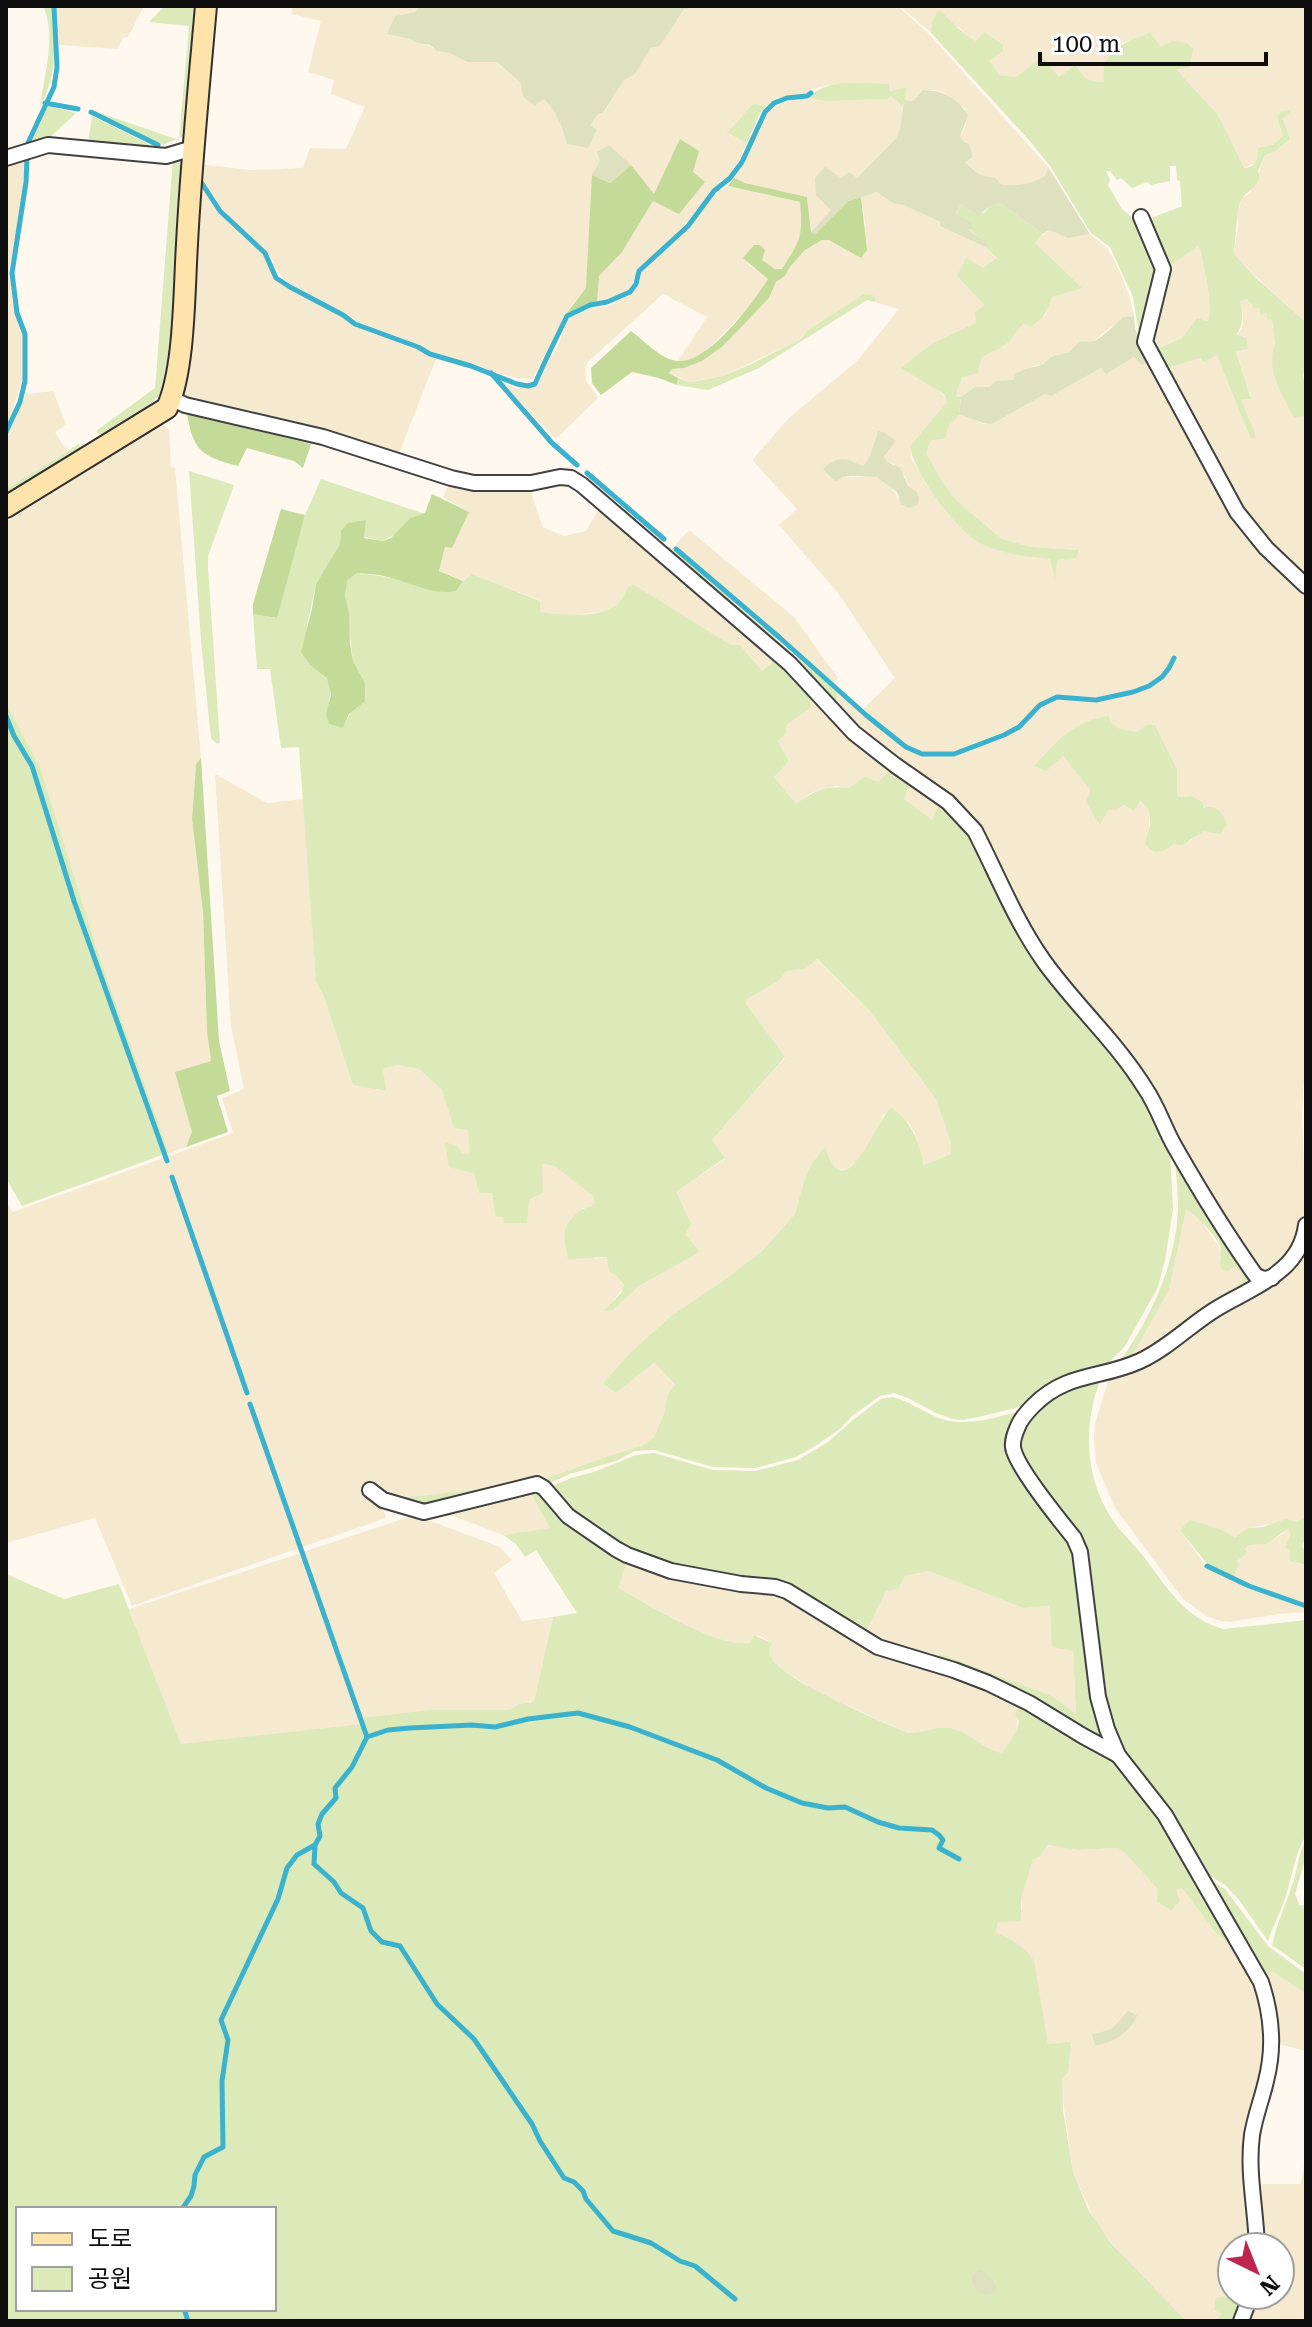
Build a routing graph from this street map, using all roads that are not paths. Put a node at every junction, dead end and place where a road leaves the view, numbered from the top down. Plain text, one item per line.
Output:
1 (206, 6) edge
2 (193, 148) junction
3 (6, 158) edge
4 (1141, 217) dead end
5 (171, 398) junction
6 (6, 507) edge
7 (1306, 586) edge
8 (1306, 1225) edge
9 (1272, 1278) junction
10 (370, 1490) dead end
11 (1118, 1755) junction
12 (1256, 2231) edge

1 - 2 main road
2 - 3 street
2 - 5 main road
4 - 7 street
5 - 6 main road
5 - 9 street
8 - 9 street
9 - 11 street
10 - 11 street
11 - 12 street

